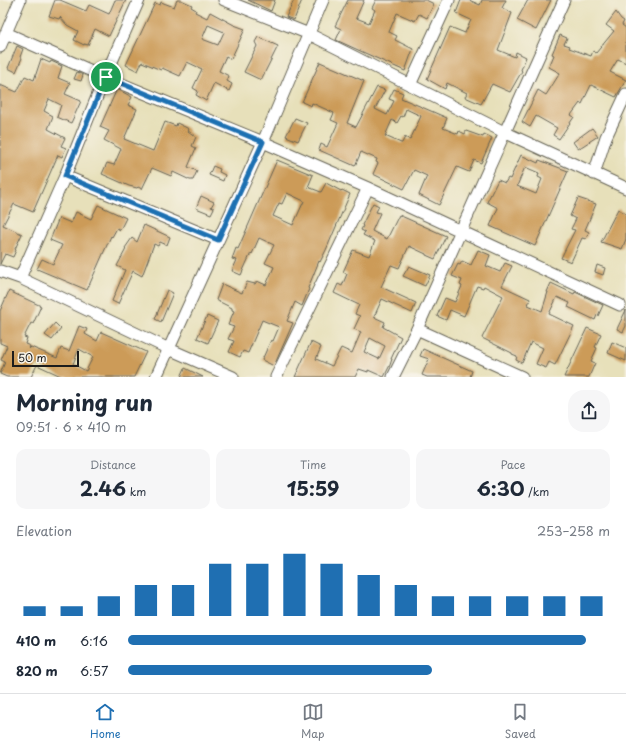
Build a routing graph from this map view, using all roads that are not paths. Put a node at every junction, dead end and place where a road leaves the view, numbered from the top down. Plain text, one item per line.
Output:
1 (20, 0) edge
2 (139, 0) edge
3 (224, 0) edge
4 (323, 0) edge
5 (449, 0) edge
6 (564, 0) edge
7 (6, 33) junction
8 (309, 34) junction
9 (0, 47) edge
10 (106, 77) junction
11 (410, 85) junction
12 (626, 94) edge
13 (504, 132) junction
14 (263, 142) junction
15 (594, 174) junction
16 (65, 176) junction
17 (368, 188) junction
18 (626, 188) edge
19 (460, 231) junction
20 (218, 240) junction
21 (0, 271) edge
22 (20, 278) junction
23 (620, 305) dead end
24 (417, 329) junction
25 (169, 349) junction
26 (156, 377) edge
27 (233, 377) edge
28 (276, 377) edge
29 (393, 377) edge
30 (522, 377) edge

1 - 7 street
2 - 10 street
3 - 8 street
4 - 8 street
5 - 11 street
6 - 13 street
7 - 9 street
7 - 10 street
8 - 11 street
8 - 14 street
10 - 14 street
10 - 16 street
11 - 13 street
12 - 15 street
13 - 15 street
13 - 19 street
14 - 17 street
14 - 20 street
15 - 18 street
16 - 20 street
16 - 22 street
17 - 19 street
17 - 28 street
19 - 23 street
19 - 24 street
20 - 25 street
21 - 22 street
22 - 25 street
24 - 29 street
24 - 30 street
25 - 26 street
25 - 27 street

